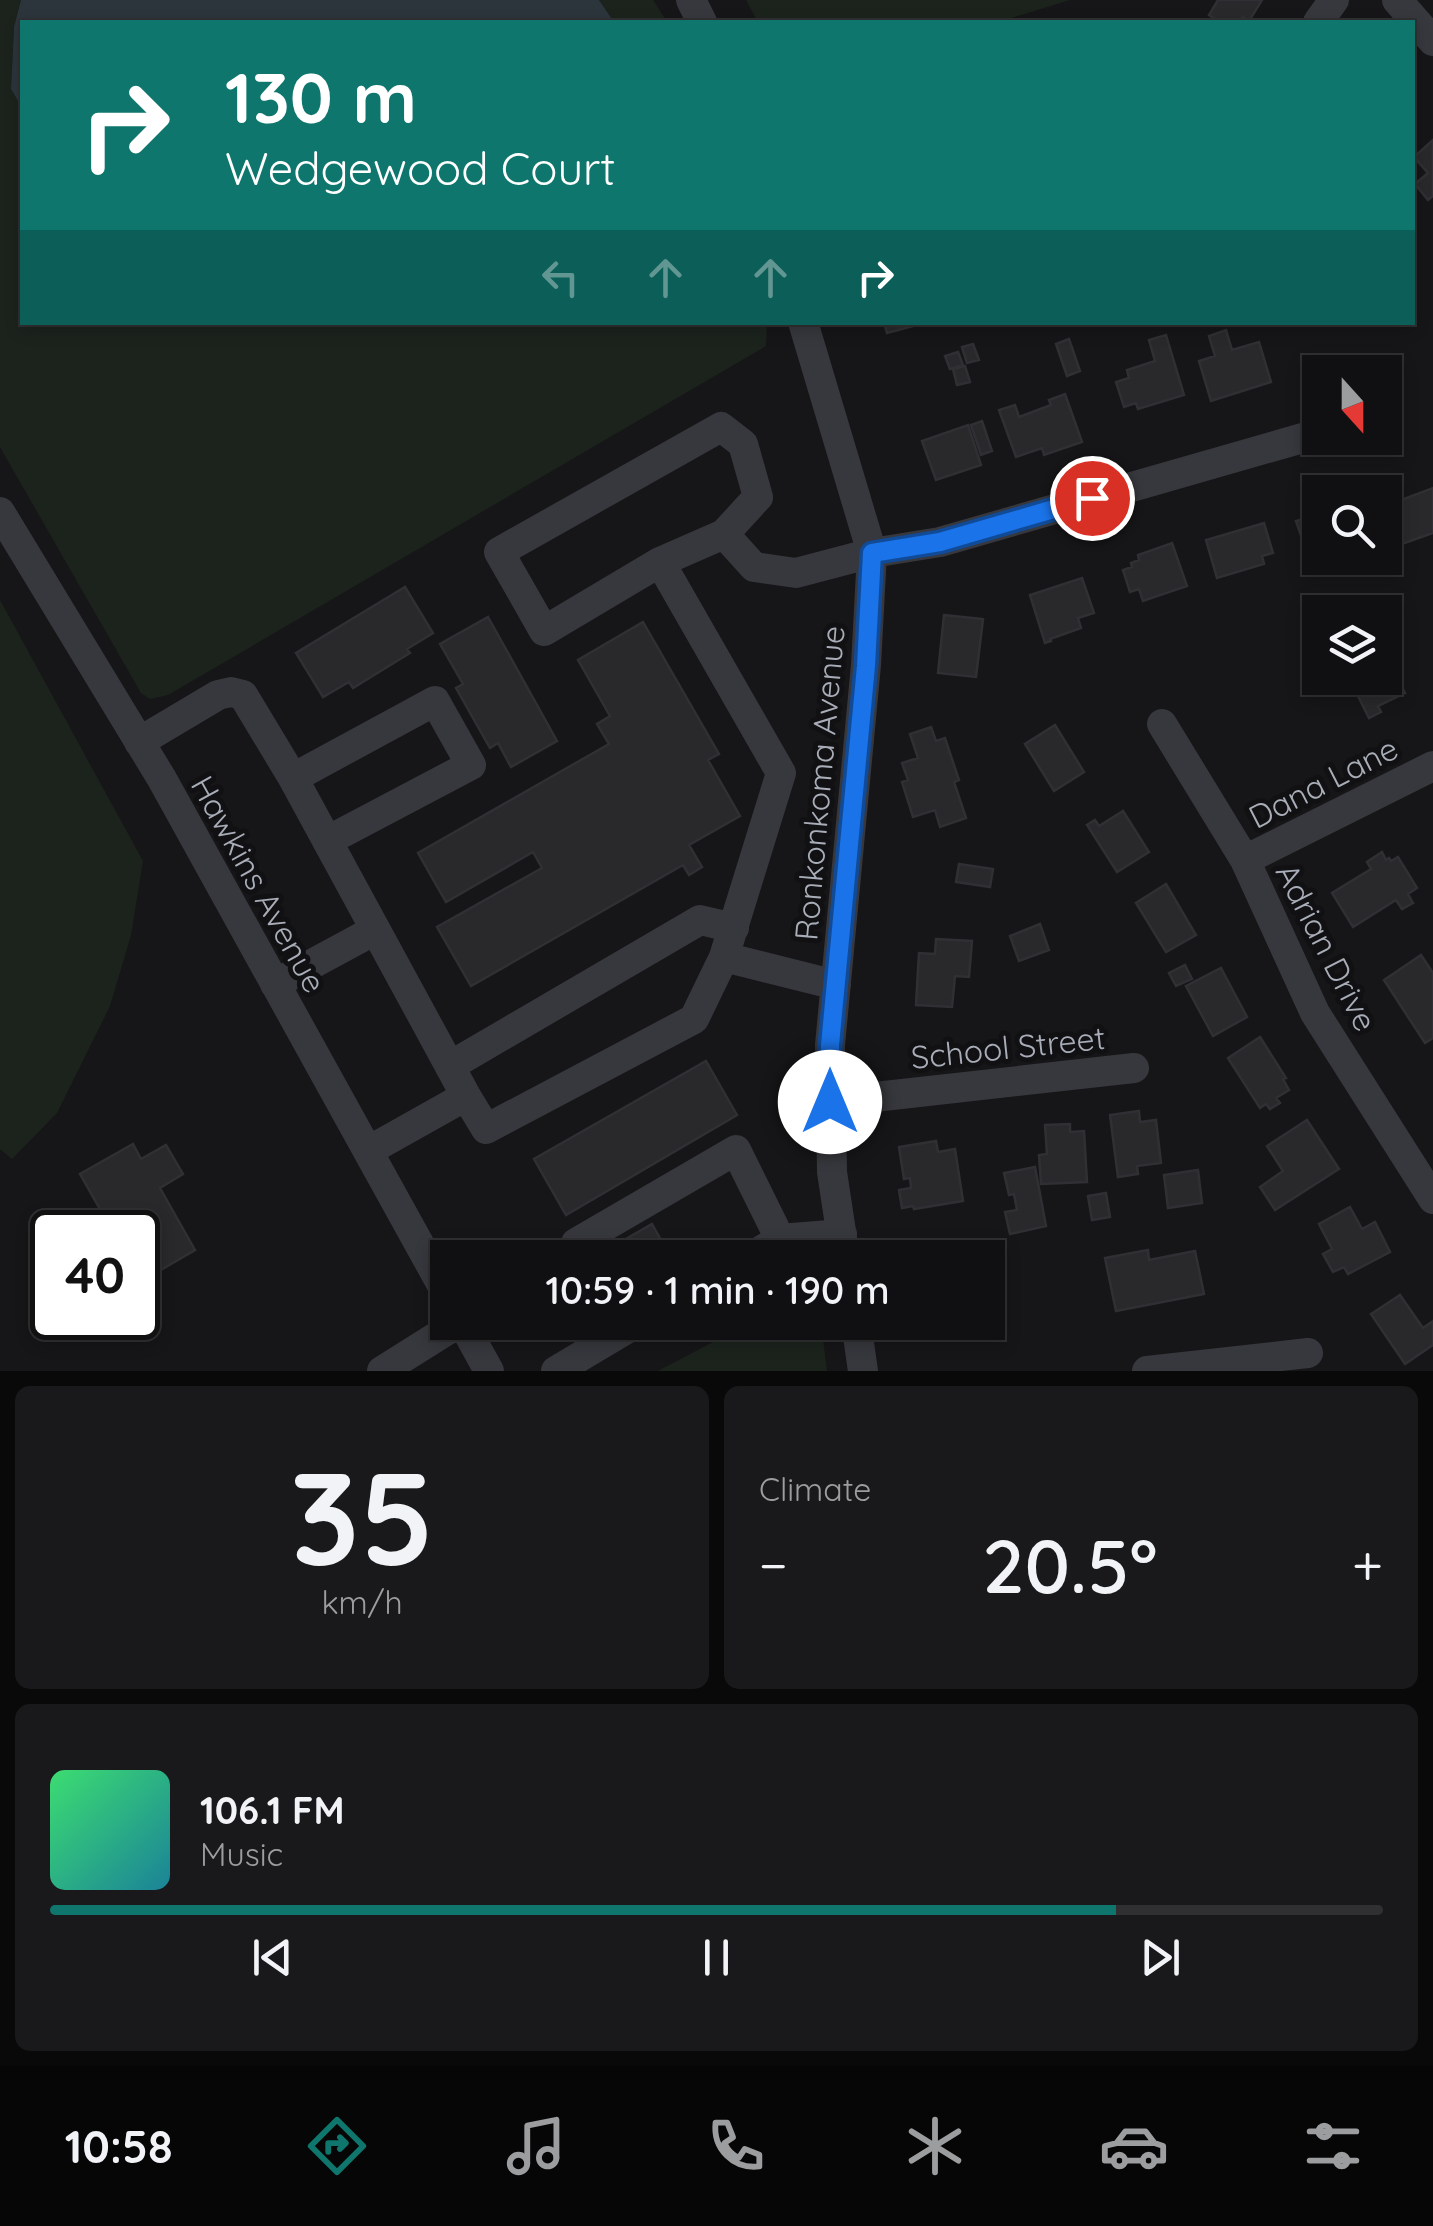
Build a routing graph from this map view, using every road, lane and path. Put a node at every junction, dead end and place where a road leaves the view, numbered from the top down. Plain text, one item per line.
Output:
1 (1396, 0) edge
2 (1414, 20) edge
3 (1415, 21) edge
4 (1433, 41) edge
5 (804, 325) edge
6 (1302, 438) edge
7 (0, 512) edge
8 (724, 534) junction
9 (872, 553) junction
10 (660, 562) junction
11 (1162, 724) dead end
12 (139, 742) junction
13 (1433, 766) edge
14 (293, 778) junction
15 (327, 841) junction
16 (1246, 860) junction
17 (734, 928) junction
18 (376, 930) junction
19 (724, 957) junction
20 (275, 984) junction
21 (836, 985) junction
22 (450, 1066) junction
23 (1134, 1068) dead end
24 (466, 1096) junction
25 (830, 1102) junction
26 (368, 1152) junction
27 (1433, 1200) edge
28 (780, 1239) joint
29 (583, 1240) edge
30 (789, 1240) edge
31 (843, 1240) edge
32 (430, 1264) edge
33 (432, 1340) edge
34 (471, 1340) edge
35 (608, 1340) edge
36 (859, 1340) edge
37 (1308, 1353) dead end
38 (382, 1371) edge
39 (489, 1371) edge
40 (556, 1371) edge
41 (864, 1371) edge
42 (1147, 1371) edge

1 - 2 street
3 - 4 street
5 - 9 street, Ronkonkoma Avenue
6 - 9 street
7 - 12 street, Hawkins Avenue
8 - 9 street
8 - 10 street
8 - 10 street
9 - 21 street, Ronkonkoma Avenue
10 - 17 street
11 - 16 street, Adrian Drive
12 - 14 street
12 - 20 street, Hawkins Avenue
13 - 16 street, Dana Lane
14 - 15 street
14 - 15 street
15 - 18 street
16 - 27 street, Adrian Drive
17 - 19 street
17 - 22 street
18 - 20 street
18 - 22 street
19 - 21 street
19 - 24 street
20 - 26 street, Hawkins Avenue
21 - 25 street, Ronkonkoma Avenue
22 - 24 street
23 - 25 street, School Street
24 - 26 street
25 - 31 street, Ronkonkoma Avenue
26 - 32 street, Hawkins Avenue
28 - 29 street
28 - 30 street
33 - 38 street
34 - 39 street
35 - 40 street
36 - 41 street
37 - 42 street

